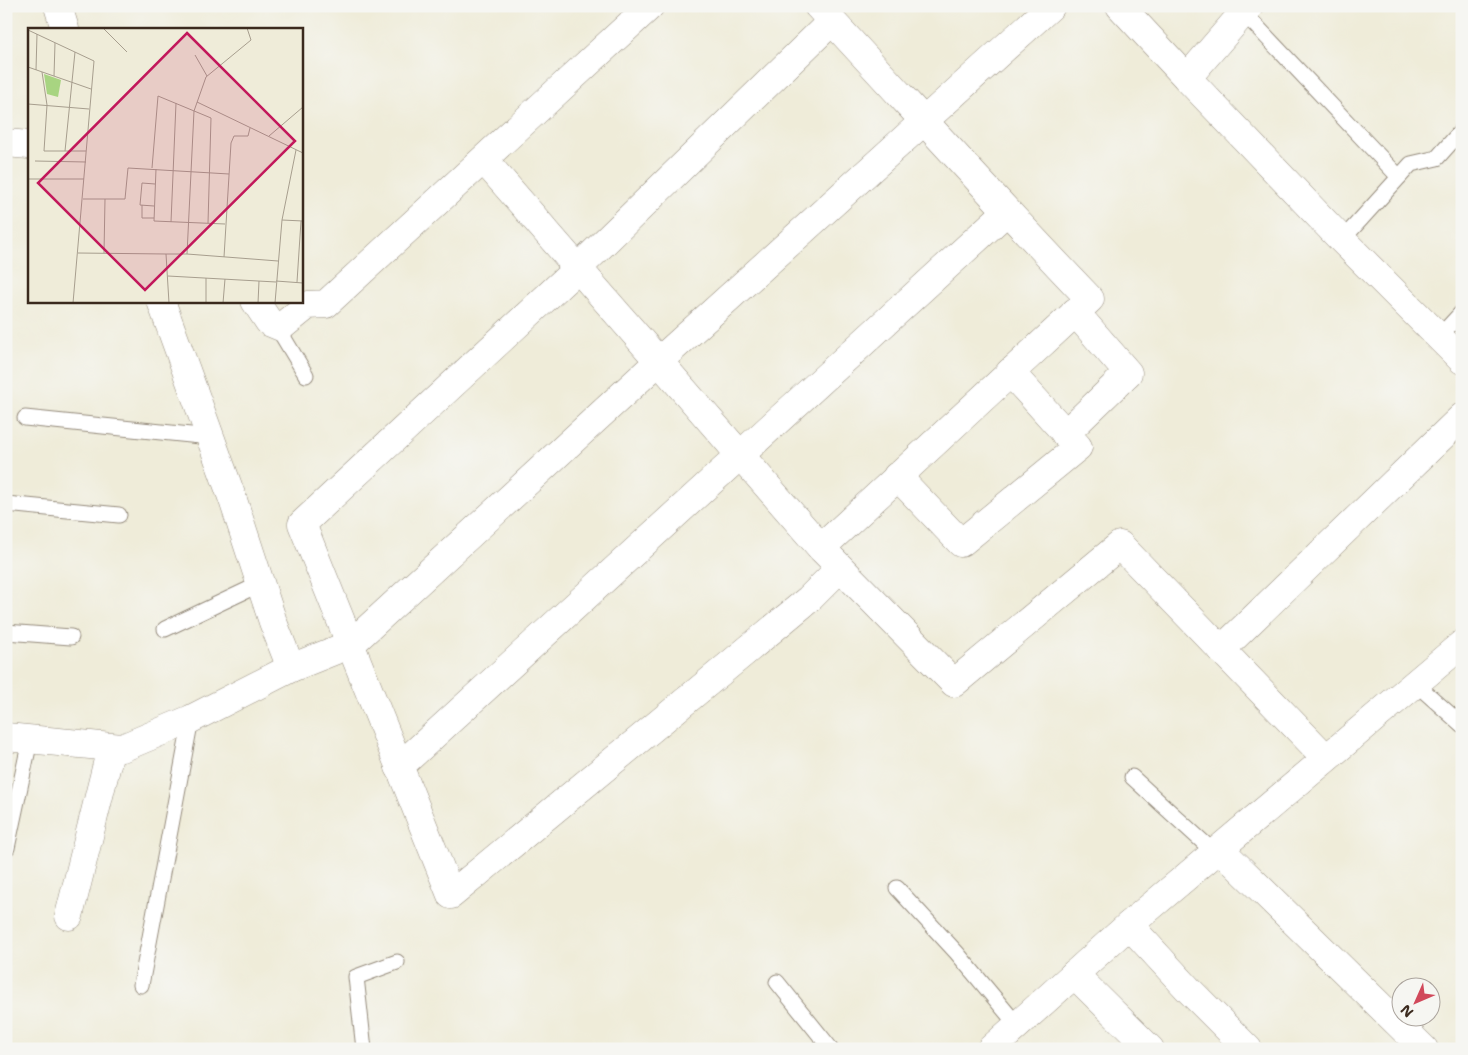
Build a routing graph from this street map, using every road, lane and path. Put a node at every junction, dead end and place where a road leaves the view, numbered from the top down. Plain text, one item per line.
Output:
1 (58, 6) edge
2 (650, 6) edge
3 (1051, 6) edge
4 (1120, 6) edge
5 (1246, 10) edge
6 (826, 14) edge
7 (65, 28) edge
8 (1186, 78) junction
9 (925, 121) junction
10 (1462, 130) edge
11 (6, 143) edge
12 (28, 145) edge
13 (484, 160) junction
14 (1399, 177) junction
15 (1006, 212) junction
16 (1342, 240) junction
17 (577, 269) junction
18 (162, 302) edge
19 (256, 302) edge
20 (1075, 312) junction
21 (1462, 312) edge
22 (276, 325) junction
23 (1439, 337) junction
24 (1462, 360) edge
25 (659, 361) junction
26 (1010, 372) junction
27 (306, 375) dead end
28 (1462, 416) edge
29 (25, 418) dead end
30 (1065, 434) junction
31 (210, 437) junction
32 (740, 456) junction
33 (897, 476) junction
34 (6, 504) edge
35 (119, 515) dead end
36 (821, 548) junction
37 (840, 568) junction
38 (260, 584) junction
39 (166, 629) dead end
40 (6, 632) edge
41 (71, 637) dead end
42 (351, 644) junction
43 (1462, 644) edge
44 (1221, 650) junction
45 (292, 668) junction
46 (1415, 683) junction
47 (191, 719) junction
48 (1462, 725) edge
49 (18, 739) edge
50 (111, 748) junction
51 (1326, 758) junction
52 (399, 767) junction
53 (1132, 777) dead end
54 (7, 848) edge
55 (1218, 851) junction
56 (897, 888) dead end
57 (68, 916) dead end
58 (1129, 925) junction
59 (397, 962) dead end
60 (1074, 974) junction
61 (777, 982) dead end
62 (142, 985) dead end
63 (1017, 1025) junction
64 (364, 1049) edge
65 (832, 1049) edge
66 (991, 1049) edge
67 (1150, 1049) edge
68 (1248, 1049) edge
69 (1424, 1049) edge

1 - 7 street
2 - 13 street
3 - 9 street
4 - 8 street
5 - 8 street
5 - 14 lane
6 - 9 street
6 - 17 street
8 - 16 street
9 - 15 street
9 - 25 street
10 - 14 lane
11 - 12 street
13 - 17 street
13 - 22 street
14 - 16 lane
15 - 20 street
15 - 32 street
16 - 23 street
17 - 25 street
17 - 42 street
18 - 31 street
19 - 22 street
20 - 26 street
20 - 30 street
21 - 23 lane
22 - 27 lane
23 - 24 street
25 - 32 street
25 - 42 street
26 - 30 street
26 - 33 street
28 - 44 street
29 - 31 lane
30 - 33 street
31 - 38 street
32 - 36 street
32 - 52 street
33 - 36 street
34 - 35 lane
36 - 37 street
37 - 44 street
37 - 52 street
38 - 39 lane
38 - 45 street
40 - 41 lane
42 - 45 street
42 - 52 street
43 - 46 street
44 - 51 street
45 - 47 street
46 - 48 lane
46 - 51 street
47 - 50 street
47 - 62 lane
49 - 50 street
49 - 54 lane
50 - 57 street
51 - 55 street
53 - 55 lane
55 - 58 street
55 - 69 street
56 - 63 lane
58 - 60 street
58 - 68 street
59 - 64 lane
60 - 63 street
60 - 67 street
61 - 65 lane
63 - 66 street

